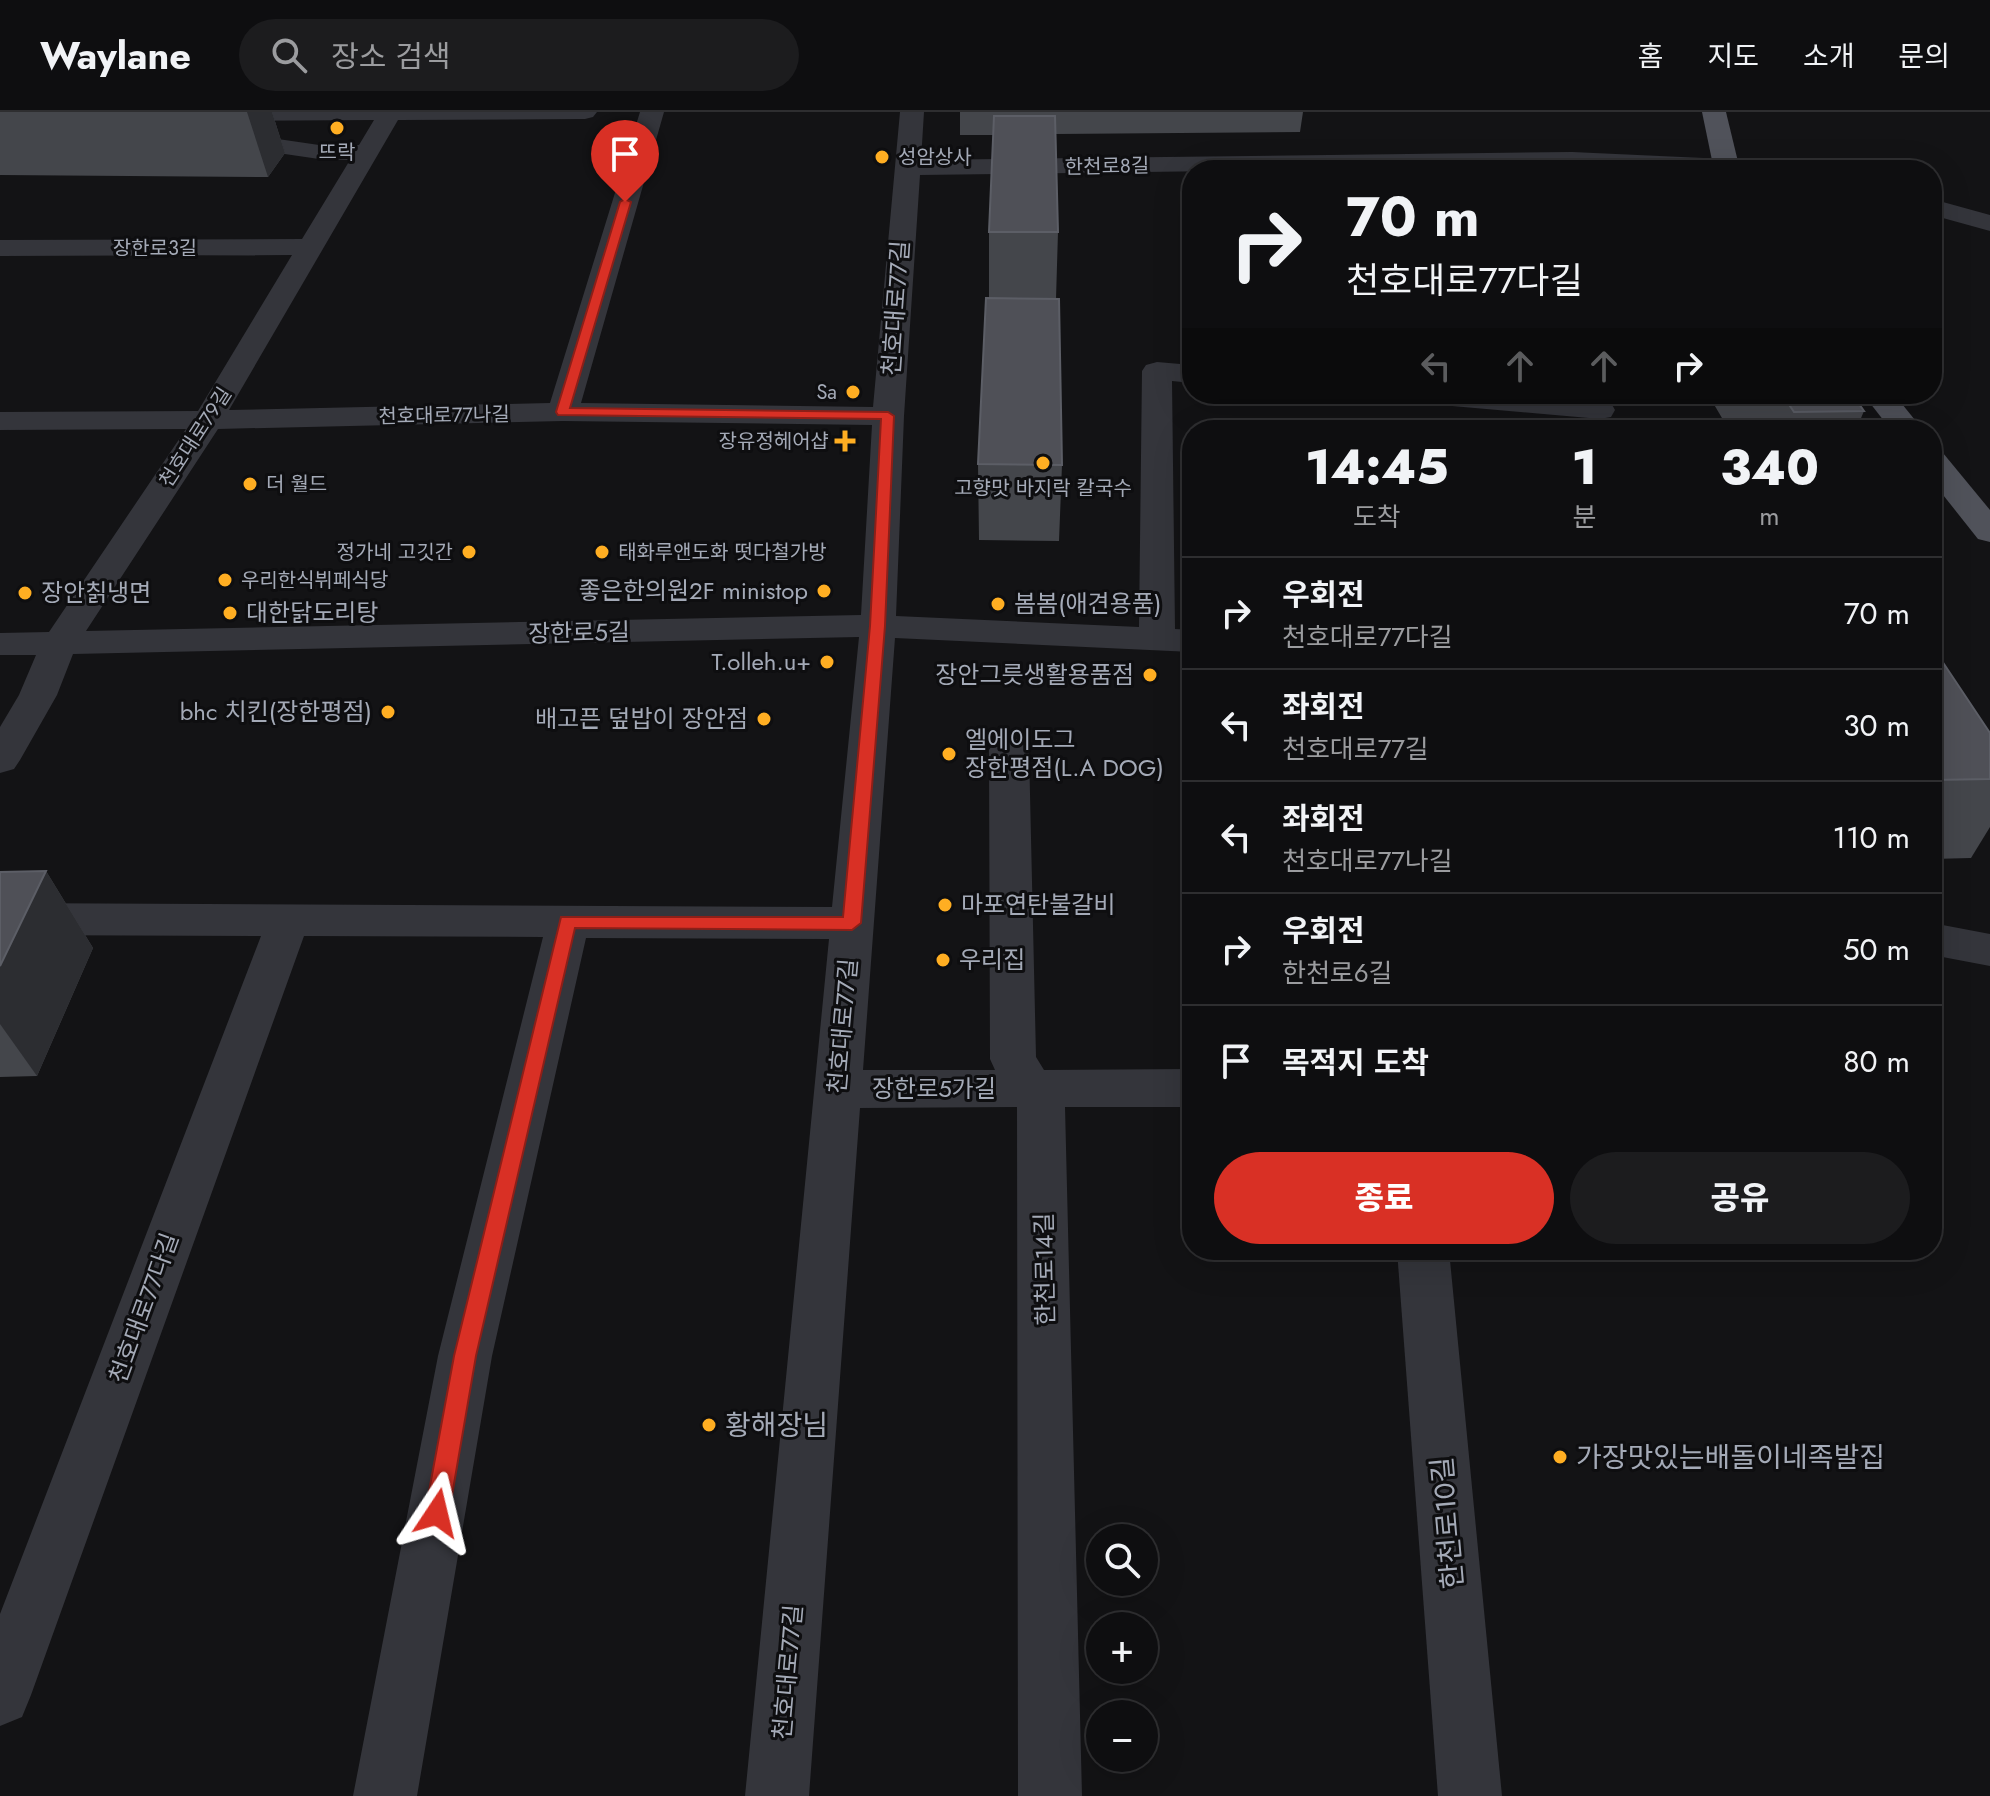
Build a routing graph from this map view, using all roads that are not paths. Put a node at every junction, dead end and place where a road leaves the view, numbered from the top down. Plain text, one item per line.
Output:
1 (391, 112) edge
2 (585, 112) edge
3 (652, 112) edge
4 (912, 112) edge
5 (1714, 112) edge
6 (367, 153) junction
7 (1724, 160) edge
8 (1182, 167) edge
9 (907, 168) junction
10 (1942, 210) edge
11 (1990, 223) edge
12 (1942, 233) edge
13 (1990, 233) edge
14 (311, 247) junction
15 (0, 248) edge
16 (1182, 373) edge
17 (1525, 404) edge
18 (1886, 404) edge
19 (1600, 411) edge
20 (563, 412) junction
21 (888, 416) junction
22 (208, 420) junction
23 (1899, 420) edge
24 (0, 421) edge
25 (1942, 472) edge
26 (1990, 532) edge
27 (878, 626) junction
28 (1175, 640) edge
29 (0, 644) edge
30 (59, 644) junction
31 (1009, 750) dead end
32 (0, 760) edge
33 (0, 919) edge
34 (288, 921) junction
35 (568, 922) junction
36 (852, 923) junction
37 (1942, 941) edge
38 (1990, 950) edge
39 (1182, 1088) edge
40 (838, 1089) junction
41 (1031, 1089) junction
42 (1424, 1260) edge
43 (0, 1695) edge
44 (385, 1796) edge
45 (777, 1796) edge
46 (1050, 1796) edge
47 (1470, 1796) edge

1 - 2 street
1 - 6 street, 천호대로79길
1 - 6 street
3 - 20 street
4 - 9 street, 천호대로77길
5 - 7 main road
6 - 14 street, 천호대로79길
8 - 9 street, 한천로8길
9 - 21 street, 천호대로77길
10 - 11 street
12 - 13 street
14 - 15 street, 장한로3길
14 - 22 street, 천호대로79길
16 - 28 street, 장한로5길
17 - 19 street
18 - 23 main road
20 - 21 street, 천호대로77나길
20 - 22 street, 천호대로77나길
21 - 27 street, 천호대로77길
22 - 24 street, 천호대로77나길
22 - 30 street, 천호대로79길
25 - 26 main road
27 - 28 street, 장한로5길
27 - 30 street, 장한로5길
27 - 36 street, 천호대로77길
29 - 30 street, 장한로5길
30 - 32 street, 천호대로79길
31 - 41 street, 한천로14길
33 - 34 street
34 - 35 street
34 - 43 street, 천호대로77다길
35 - 36 street
35 - 44 street
36 - 40 street, 천호대로77길
37 - 38 street
39 - 41 street
40 - 41 street, 장한로5가길
40 - 45 street, 천호대로77길
41 - 46 street, 한천로14길
42 - 47 street, 한천로10길

